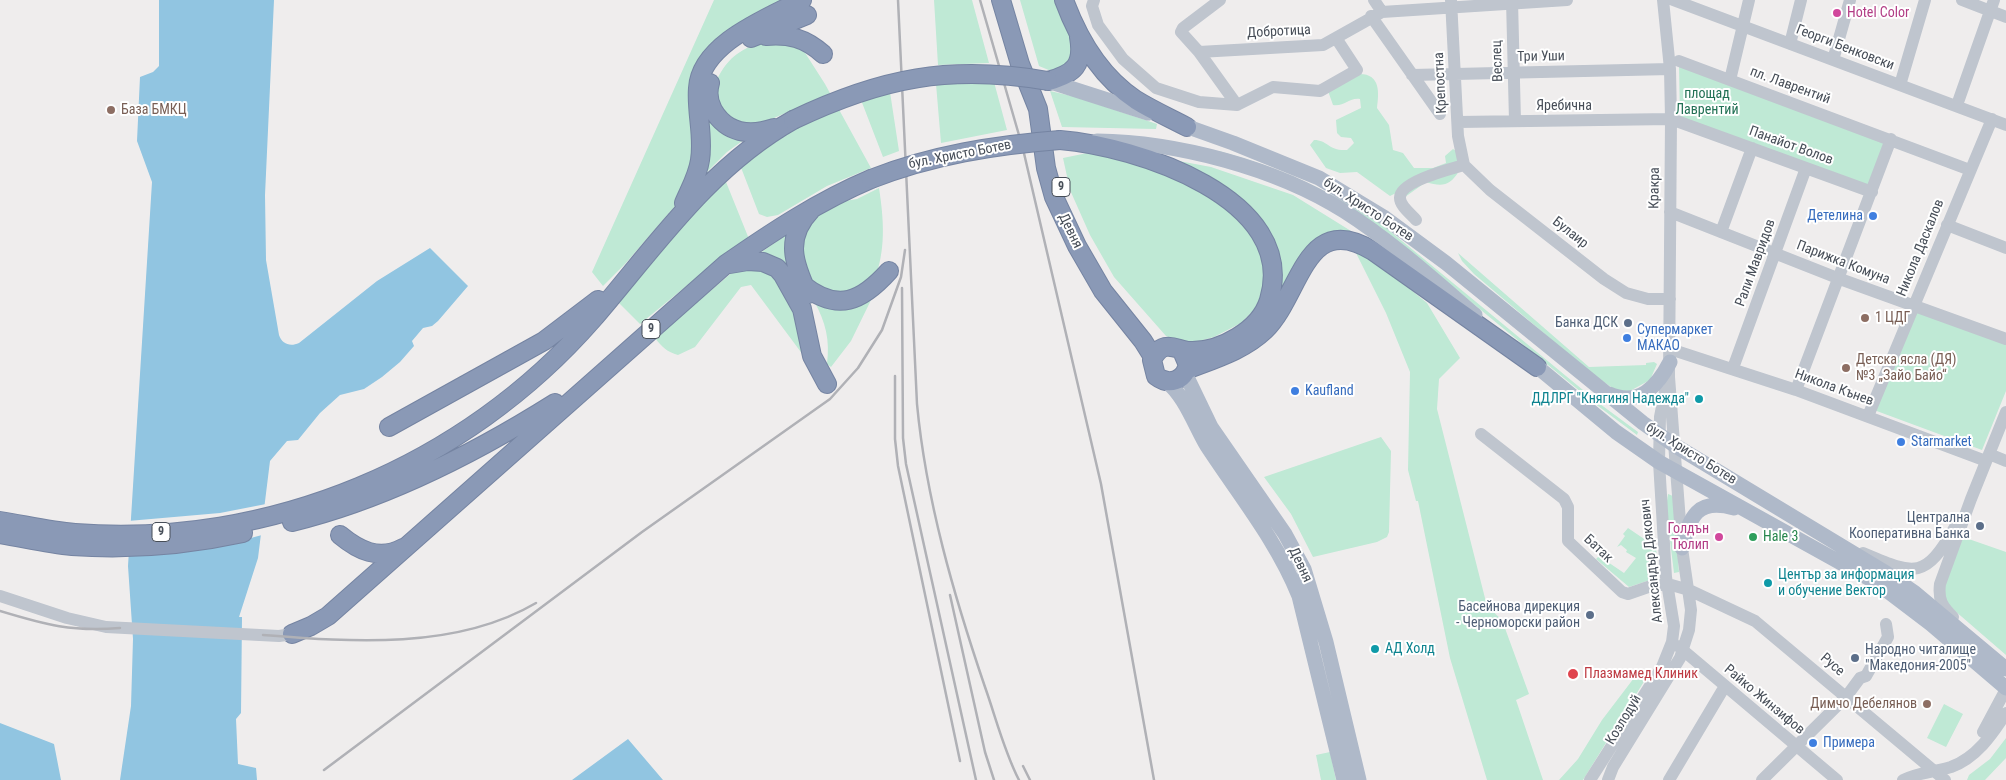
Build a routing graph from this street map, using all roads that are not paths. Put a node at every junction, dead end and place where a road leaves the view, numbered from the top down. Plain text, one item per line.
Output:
1 (1001, 0) edge
2 (1011, 0) edge
3 (1064, 0) edge
4 (1094, 0) edge
5 (1220, 0) edge
6 (1374, 0) edge
7 (1567, 0) edge
8 (1663, 0) edge
9 (1673, 0) edge
10 (1749, 0) edge
11 (1801, 0) edge
12 (1850, 0) edge
13 (1925, 0) edge
14 (1962, 0) edge
15 (1512, 1) edge
16 (1451, 3) edge
17 (1992, 6) edge
18 (804, 8) edge
19 (1379, 9) edge
20 (2006, 17) edge
21 (1742, 26) junction
22 (1078, 34) junction
23 (753, 38) junction
24 (1336, 38) junction
25 (1790, 44) junction
26 (1200, 52) junction
27 (823, 54) dead end
28 (1833, 60) junction
29 (1674, 65) junction
30 (1456, 73) junction
31 (1514, 73) junction
32 (1412, 75) junction
33 (1730, 80) junction
34 (1048, 81) junction
35 (1900, 85) junction
36 (1237, 105) junction
37 (1957, 105) junction
38 (1440, 114) dead end
39 (1671, 119) junction
40 (1992, 119) junction
41 (1515, 121) junction
42 (790, 122) junction
43 (1458, 122) junction
44 (2006, 125) edge
45 (1187, 127) junction
46 (1891, 139) junction
47 (1064, 141) junction
48 (1752, 148) junction
49 (1464, 165) junction
50 (1806, 168) junction
51 (1970, 170) junction
52 (1872, 192) junction
53 (816, 205) junction
54 (1670, 212) junction
55 (678, 216) junction
56 (1416, 220) dead end
57 (1946, 225) junction
58 (1721, 232) junction
59 (2006, 248) edge
60 (1775, 252) junction
61 (726, 264) junction
62 (632, 270) junction
63 (889, 271) dead end
64 (1840, 279) junction
65 (803, 285) junction
66 (1670, 300) junction
67 (1914, 305) junction
68 (2006, 339) edge
69 (1175, 349) junction
70 (1154, 357) junction
71 (1670, 363) junction
72 (1537, 367) junction
73 (1733, 368) junction
74 (1186, 372) junction
75 (595, 378) junction
76 (1166, 382) junction
77 (1796, 390) junction
78 (1605, 393) junction
79 (2006, 412) edge
80 (1868, 416) junction
81 (389, 427) dead end
82 (1481, 434) dead end
83 (1660, 436) junction
84 (1674, 445) junction
85 (1988, 458) junction
86 (2006, 461) edge
87 (1658, 462) junction
88 (1677, 472) junction
89 (1971, 499) junction
90 (1747, 512) junction
91 (0, 521) edge
92 (0, 534) edge
93 (340, 535) dead end
94 (1834, 541) junction
95 (407, 545) junction
96 (1682, 548) junction
97 (1668, 584) junction
98 (1689, 590) junction
99 (0, 596) edge
100 (1886, 624) dead end
101 (292, 634) joint
102 (1672, 642) junction
103 (1683, 650) junction
104 (1984, 651) junction
105 (1665, 661) junction
106 (2006, 669) edge
107 (1725, 686) junction
108 (2006, 689) edge
109 (1846, 697) junction
110 (2006, 713) edge
111 (1796, 746) junction
112 (1935, 771) junction
113 (1344, 780) edge
114 (1359, 780) edge
115 (1590, 780) edge
116 (1608, 780) edge
117 (1669, 780) edge
118 (1762, 780) edge
119 (1837, 780) edge
120 (1902, 780) edge
121 (1945, 780) edge

1 - 70 highway, Девня
2 - 69 highway, Девня / 9
3 - 22 highway
4 - 36 street
5 - 26 street
6 - 19 street
7 - 15 street, Добротица
8 - 29 street, Кракра
9 - 21 street, Георги Бенковски
10 - 21 street
11 - 25 street
12 - 28 street
13 - 35 street
14 - 17 street
15 - 16 street, Добротица
15 - 31 street, Веслец
16 - 19 street, Добротица
16 - 30 street, Крепостна
17 - 20 street
17 - 37 street
18 - 23 highway
18 - 55 highway
19 - 24 street, Добротица
19 - 32 street
21 - 25 street, Георги Бенковски
21 - 33 street
22 - 34 highway
22 - 45 highway
23 - 27 highway
23 - 42 highway
24 - 26 street, Добротица
24 - 36 street
25 - 28 street, Георги Бенковски
26 - 36 street
28 - 35 street, Георги Бенковски
29 - 31 street, Три Уши
29 - 33 street, пл. Лаврентий
29 - 39 street, Кракра
30 - 31 street, Три Уши
30 - 32 street, Три Уши
30 - 43 street, Крепостна
31 - 41 street, Веслец
32 - 38 street
33 - 46 street, пл. Лаврентий
34 - 42 highway, бул. Христо Ботев / 9, bridge
34 - 45 main road, бул. Христо Ботев
35 - 37 street, Георги Бенковски
37 - 40 street, Георги Бенковски
39 - 41 street, Яребична
39 - 48 street, Панайот Волов
39 - 54 street, Кракра
40 - 44 street, Георги Бенковски
40 - 51 street, Никола Даскалов
41 - 43 street, Яребична
42 - 55 highway, бул. Христо Ботев / 9
43 - 49 street, Крепостна
45 - 78 main road, бул. Христо Ботев
46 - 51 street, пл. Лаврентий
46 - 52 street
47 - 53 highway, бул. Христо Ботев / 9, bridge
47 - 69 highway, 9
47 - 72 main road, бул. Христо Ботев
48 - 50 street, Панайот Волов
48 - 58 street
49 - 56 street
49 - 66 street, Булаир
50 - 52 street, Панайот Волов
50 - 60 street, Рали Мавридов
51 - 57 street, Никола Даскалов
52 - 64 street
53 - 61 highway, бул. Христо Ботев / 9
53 - 65 highway
54 - 58 street, Парижка Комуна
54 - 66 street, Кракра
55 - 62 highway, бул. Христо Ботев / 9
57 - 59 street
57 - 67 street, Никола Даскалов
58 - 60 street, Парижка Комуна
60 - 64 street, Парижка Комуна
60 - 73 street, Рали Мавридов
61 - 65 highway
61 - 75 highway, бул. Христо Ботев / 9
62 - 81 highway
62 - 91 highway, 9
63 - 65 highway
64 - 67 street, Парижка Комуна
64 - 77 street
66 - 71 street, Кракра
67 - 68 street, Парижка Комуна
67 - 80 street, Никола Даскалов
69 - 70 highway
69 - 74 highway
70 - 76 highway
71 - 73 street, Никола Кънев
71 - 78 main road
71 - 83 street, Кракра
71 - 84 street, Кракра
72 - 74 highway
72 - 87 main road, бул. Христо Ботев
73 - 77 street, Никола Кънев
74 - 76 highway
74 - 114 main road, Девня
75 - 92 highway, 9
75 - 95 highway
76 - 113 main road, Девня
77 - 80 street, Никола Кънев
78 - 83 main road, бул. Христо Ботев
79 - 85 street
80 - 85 street, Никола Кънев
82 - 97 street, Батак
83 - 84 main road, бул. Христо Ботев
83 - 87 street, Александър Дякович
84 - 88 street
84 - 94 main road, бул. Христо Ботев
85 - 86 street, Никола Кънев
85 - 89 street
87 - 88 main road, бул. Христо Ботев
87 - 97 street, Александър Дякович
88 - 90 main road, бул. Христо Ботев
88 - 96 street
89 - 94 street
89 - 104 street
90 - 96 main road
90 - 108 main road, бул. Христо Ботев
93 - 95 highway
94 - 104 main road, бул. Христо Ботев
95 - 101 highway
96 - 98 street
97 - 98 street, Батак
97 - 102 street, Александър Дякович
98 - 103 street
98 - 109 street, Русе
99 - 101 street
100 - 109 street
102 - 103 street, Райко Жинзифов
102 - 105 street, Александър Дякович
103 - 105 street
103 - 107 street, Райко Жинзифов
103 - 116 street, Козлодуй
104 - 106 main road, бул. Христо Ботев
105 - 115 street, Александър Дякович
107 - 111 street, Райко Жинзифов
107 - 117 street
108 - 112 street
109 - 111 street
109 - 112 street, Русе
110 - 112 street
111 - 118 street
111 - 119 street, Райко Жинзифов
112 - 120 street
112 - 121 street, Русе

